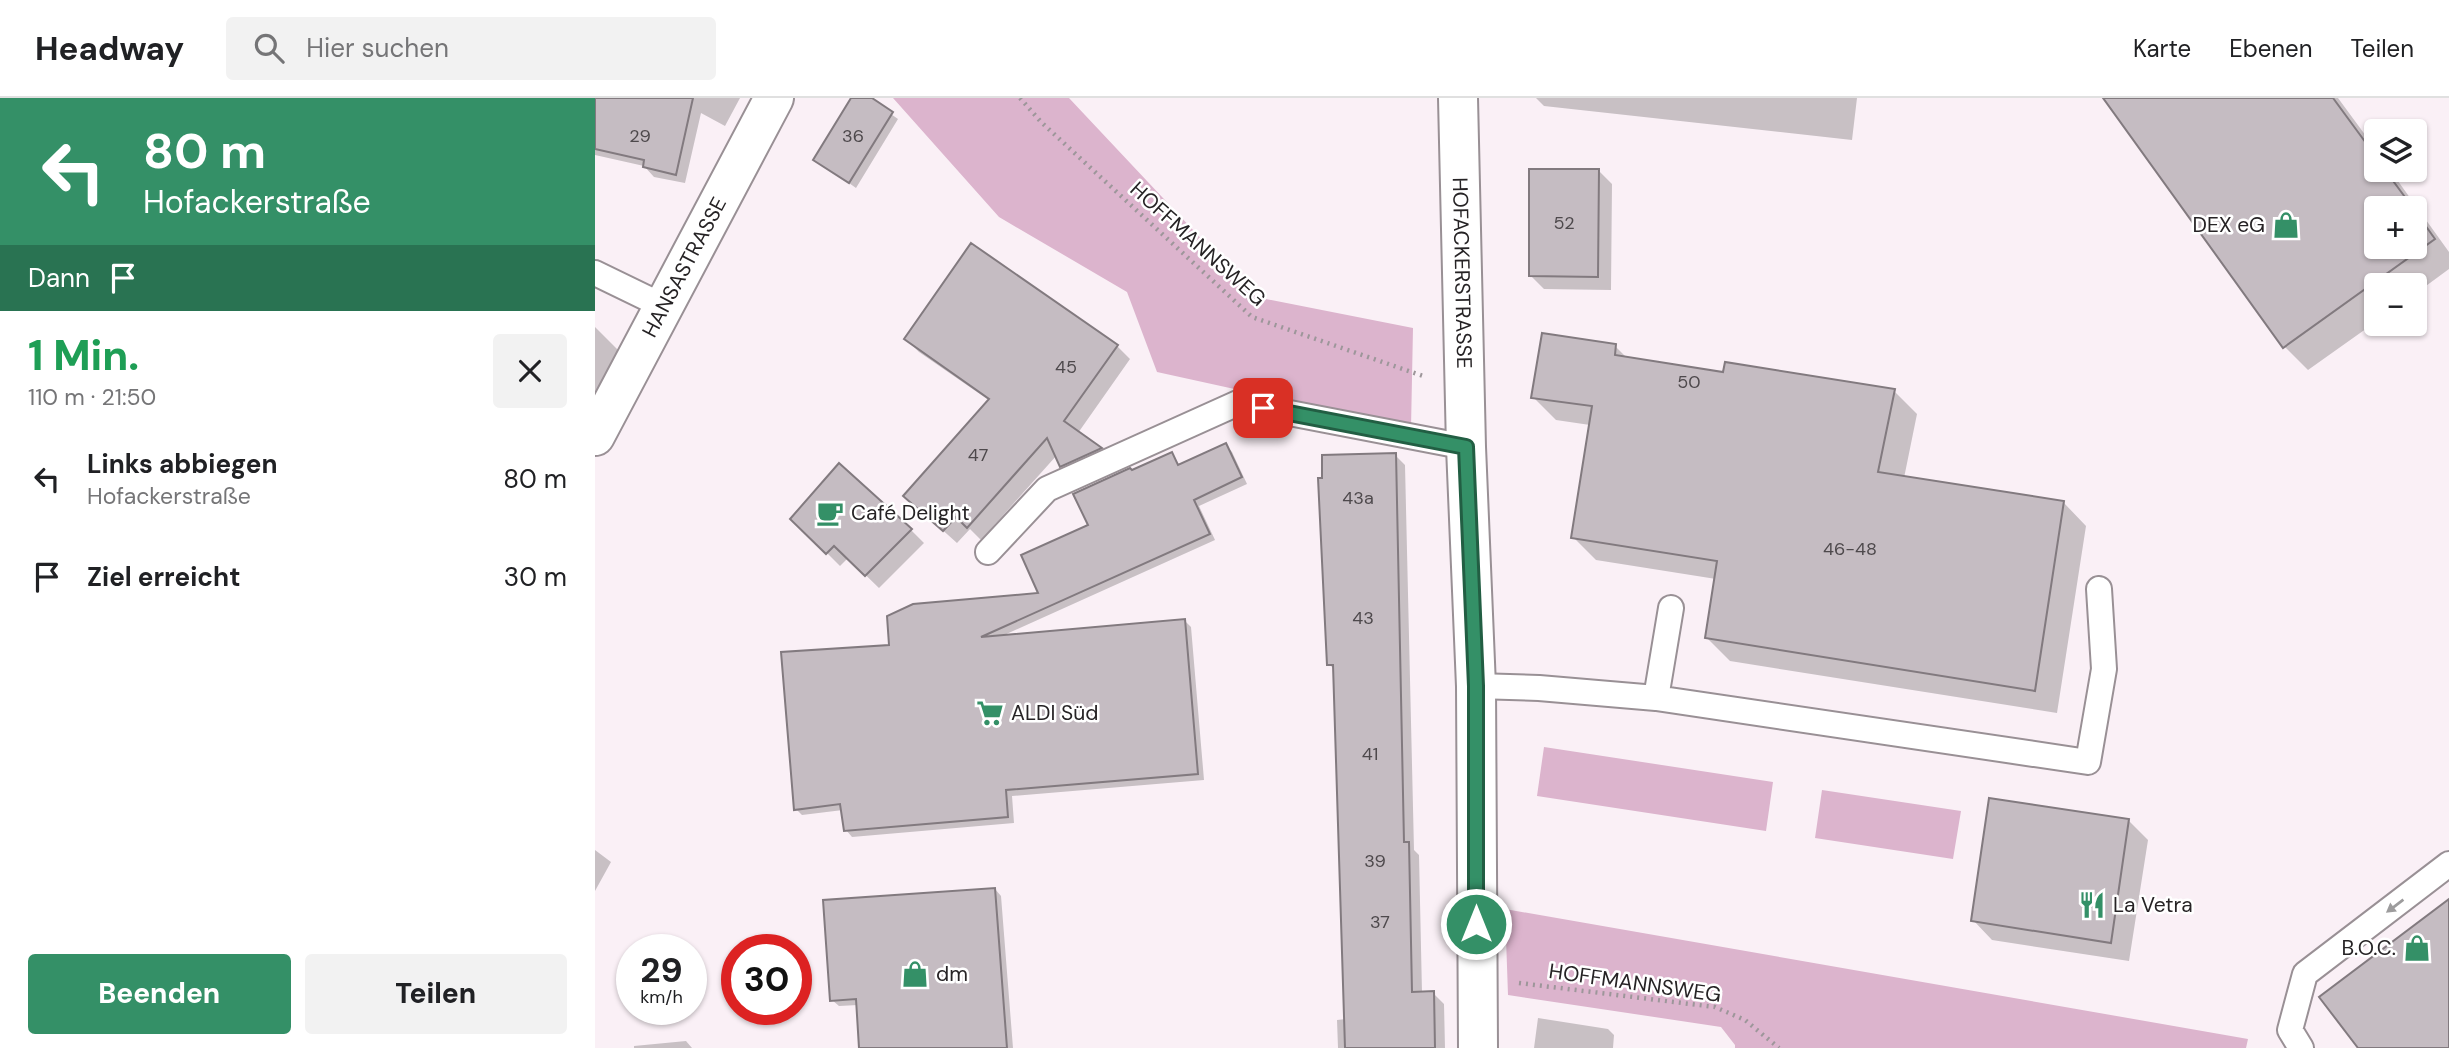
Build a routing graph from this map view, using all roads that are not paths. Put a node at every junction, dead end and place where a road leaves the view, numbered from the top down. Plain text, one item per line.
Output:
1 (774, 98) edge
2 (1458, 98) edge
3 (595, 273) edge
4 (663, 306) junction
5 (595, 436) edge
6 (1466, 447) junction
7 (988, 552) dead end
8 (2099, 589) dead end
9 (1671, 608) dead end
10 (1476, 686) junction
11 (1656, 698) junction
12 (2449, 864) edge
13 (1478, 1048) edge
14 (2301, 1048) edge

1 - 4 street, HANSASTRASSE
2 - 6 street, HOFACKERSTRASSE
3 - 4 lane
4 - 5 street, HANSASTRASSE
6 - 7 lane
6 - 10 street, HOFACKERSTRASSE
8 - 11 lane
9 - 11 lane
10 - 11 lane
10 - 13 street, HOFACKERSTRASSE
12 -> 14 lane

